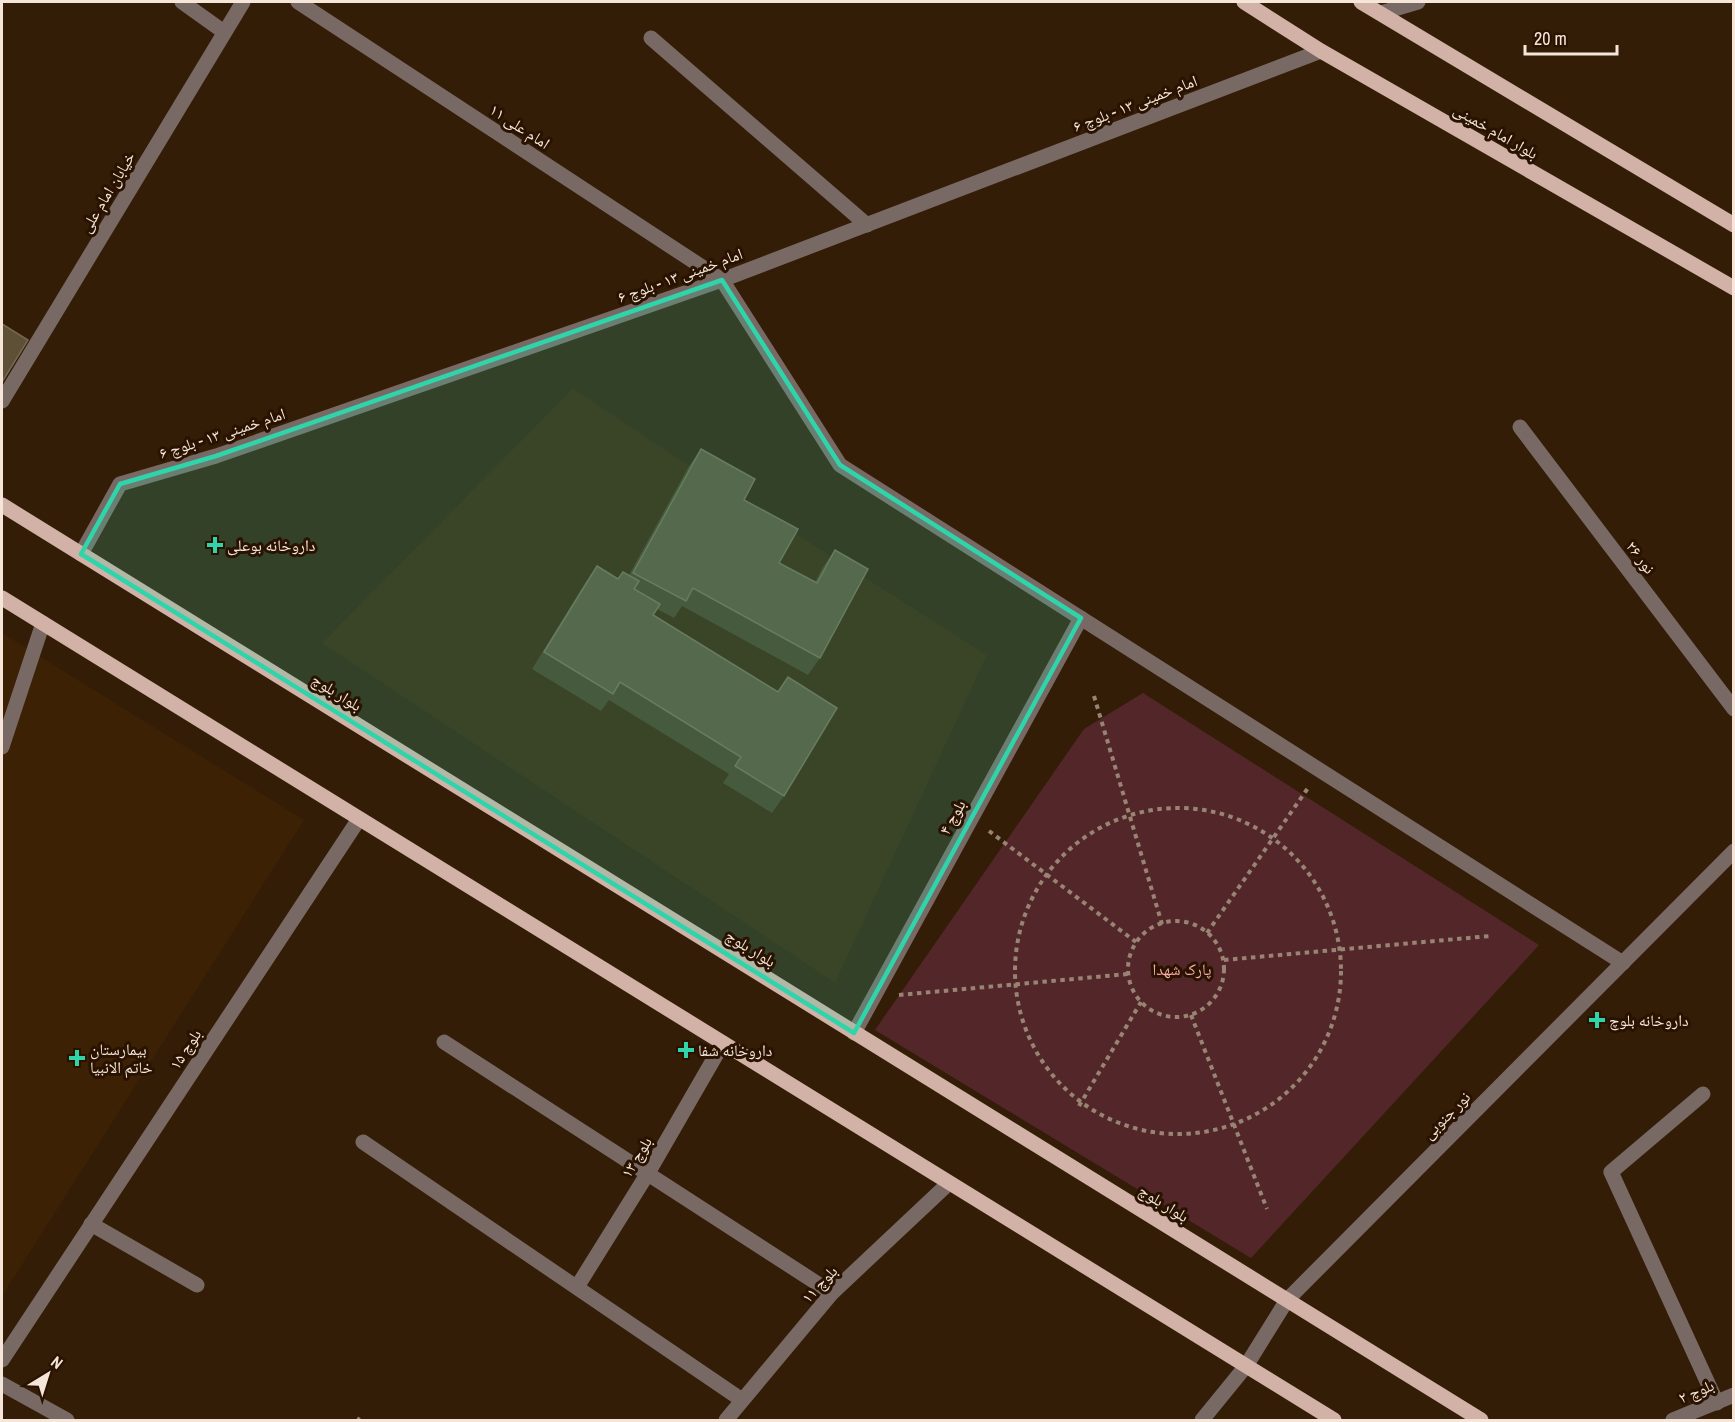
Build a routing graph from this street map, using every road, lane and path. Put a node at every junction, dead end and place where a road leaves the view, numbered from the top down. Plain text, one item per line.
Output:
1 (182, 2) edge
2 (243, 2) edge
3 (298, 2) edge
4 (1244, 2) edge
5 (1361, 2) edge
6 (1418, 2) edge
7 (1381, 13) junction
8 (224, 32) junction
9 (651, 38) dead end
10 (1321, 51) junction
11 (867, 225) junction
12 (1734, 225) edge
13 (722, 280) junction
14 (1734, 288) edge
15 (2, 401) edge
16 (1520, 428) dead end
17 (2, 505) edge
18 (81, 554) junction
19 (2, 598) edge
20 (1081, 618) junction
21 (44, 623) junction
22 (1094, 696) dead end
23 (1734, 709) edge
24 (2, 747) edge
25 (1320, 770) junction
26 (1129, 815) junction
27 (972, 818) junction
28 (359, 819) junction
29 (1272, 839) junction
30 (1734, 851) edge
31 (1045, 873) junction
32 (1162, 924) junction
33 (1207, 933) junction
34 (1490, 936) dead end
35 (1137, 942) junction
36 (1339, 950) junction
37 (1224, 960) junction
38 (1623, 963) junction
39 (1128, 974) junction
40 (1016, 984) junction
41 (873, 998) junction
42 (1141, 1002) junction
43 (1191, 1014) junction
44 (854, 1033) junction
45 (444, 1042) dead end
46 (723, 1043) junction
47 (1703, 1094) dead end
48 (1081, 1102) junction
49 (1079, 1107) dead end
50 (1234, 1126) junction
51 (363, 1142) dead end
52 (648, 1173) junction
53 (950, 1183) junction
54 (1267, 1209) dead end
55 (92, 1224) junction
56 (198, 1285) dead end
57 (576, 1287) junction
58 (832, 1293) junction
59 (1287, 1300) junction
60 (2, 1360) edge
61 (1246, 1366) junction
62 (2, 1384) edge
63 (1734, 1395) edge
64 (742, 1400) junction
65 (1717, 1402) junction
66 (67, 1420) edge
67 (726, 1420) edge
68 (1202, 1420) edge
69 (1334, 1420) edge
70 (1481, 1420) edge
71 (1673, 1420) edge

1 - 8 street
2 - 8 street, خیابان امام علی
3 - 13 street, امام علی ۱۱
4 - 10 main road, بلوار امام خمینی
5 - 7 main road
6 - 7 street
7 - 12 main road
8 - 15 street, خیابان امام علی
9 - 11 street
10 - 11 street, امام خمینی ۱۳ - بلوچ ۶
10 - 14 main road, بلوار امام خمینی
11 - 13 street, امام خمینی ۱۳ - بلوچ ۶
13 - 18 street, امام خمینی ۱۳ - بلوچ ۶
13 - 20 street
16 - 23 street, نور ۲۶
17 - 18 main road, بلوار بلوچ
18 - 44 main road, بلوار بلوچ
19 - 21 main road
20 - 25 street
20 - 27 street, بلوچ ۴
21 - 24 street
21 - 28 main road
22 - 26 path
25 - 29 path
25 - 38 street
26 - 29 path
26 - 31 path
26 - 32 path
27 - 31 path
27 - 41 street, بلوچ ۴
28 - 46 main road
28 - 55 street, بلوچ ۱۵
29 - 33 path
29 - 36 path
30 - 38 street, نور جنوبی
31 - 35 path
31 - 40 path
32 - 33 path
32 - 35 path
33 - 37 path
34 - 36 path
35 - 39 path
36 - 37 path
36 - 50 path
37 - 43 path
38 - 59 street, نور جنوبی
39 - 40 path
39 - 42 path
40 - 41 path
40 - 48 path
41 - 44 street, بلوچ ۴
42 - 43 path
42 - 48 path
43 - 50 path
44 - 59 main road, بلوار بلوچ
45 - 52 street
46 - 52 street, بلوچ ۱۳
46 - 53 main road
47 - 65 street
48 - 49 path
48 - 50 path
50 - 54 path
51 - 57 street
52 - 57 street, بلوچ ۱۳
52 - 58 street
53 - 58 street, بلوچ ۱۱
53 - 61 main road
55 - 56 street
55 - 60 street, بلوچ ۱۵
57 - 64 street
58 - 64 street, بلوچ ۱۱
59 - 61 street, نور جنوبی
59 - 70 main road, بلوار بلوچ
61 - 68 street, نور جنوبی
61 - 69 main road
62 - 66 street
63 - 65 street, بلوچ ۲
64 - 67 street, بلوچ ۱۱
65 - 71 street, بلوچ ۲

